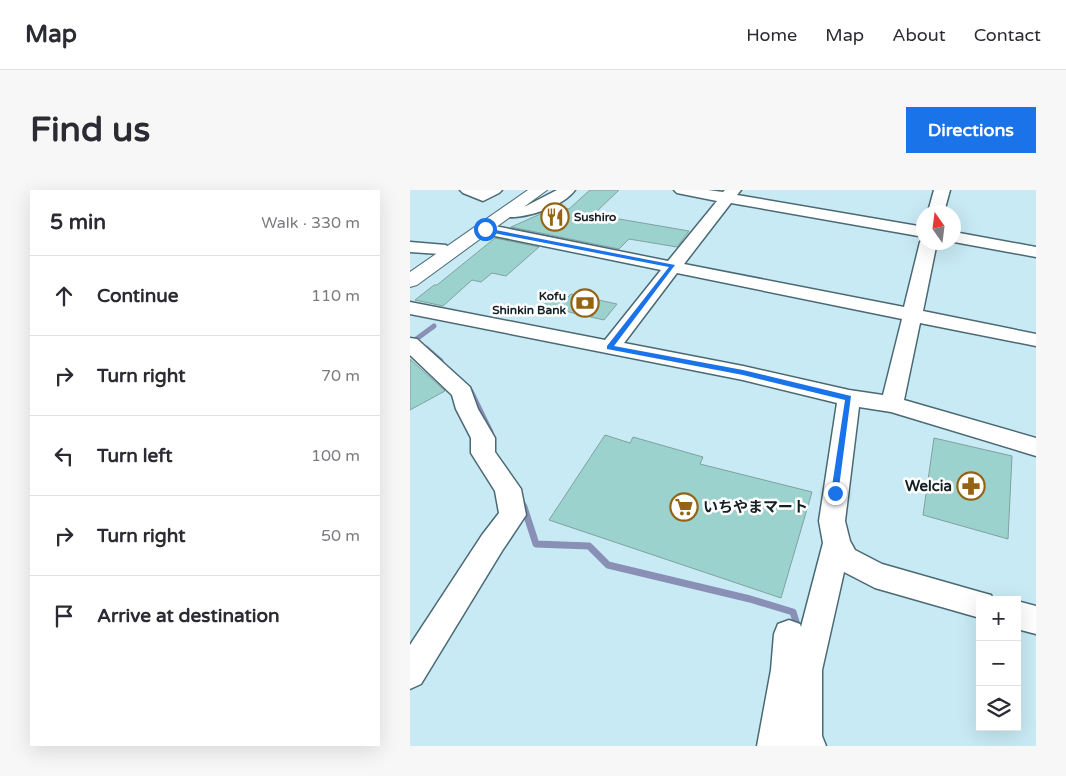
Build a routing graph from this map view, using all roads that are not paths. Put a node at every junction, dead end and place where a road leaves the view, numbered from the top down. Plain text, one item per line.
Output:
1 (468, 190) edge
2 (494, 190) edge
3 (524, 190) edge
4 (539, 190) edge
5 (567, 190) edge
6 (682, 190) edge
7 (942, 190) edge
8 (730, 194) edge
9 (938, 205) edge
10 (507, 213) junction
11 (485, 229) junction
12 (916, 230) edge
13 (961, 238) edge
14 (410, 247) edge
15 (440, 249) junction
16 (927, 250) edge
17 (1036, 252) edge
18 (673, 266) junction
19 (410, 269) edge
20 (410, 281) edge
21 (410, 308) edge
22 (912, 315) junction
23 (1036, 340) edge
24 (410, 344) edge
25 (610, 347) junction
26 (849, 398) junction
27 (892, 404) junction
28 (1036, 447) edge
29 (836, 543) junction
30 (976, 603) edge
31 (1021, 616) edge
32 (1036, 620) edge
33 (789, 634) dead end
34 (410, 673) edge
35 (774, 746) edge
36 (809, 746) edge

1 - 2 street
3 - 15 main road
4 - 10 main road
5 - 10 street
6 - 8 street
7 - 9 street
8 - 12 street
8 - 18 street
10 - 11 main road
11 - 18 street
11 - 20 main road
13 - 17 street
14 - 15 street
15 - 19 main road
16 - 22 street
18 - 22 street
18 - 25 street
21 - 25 street
22 - 23 street
22 - 27 street
24 - 34 street
25 - 26 street
26 - 27 street
26 - 29 street
27 - 28 street
29 - 30 street
29 - 36 street
31 - 32 street
33 - 35 street

